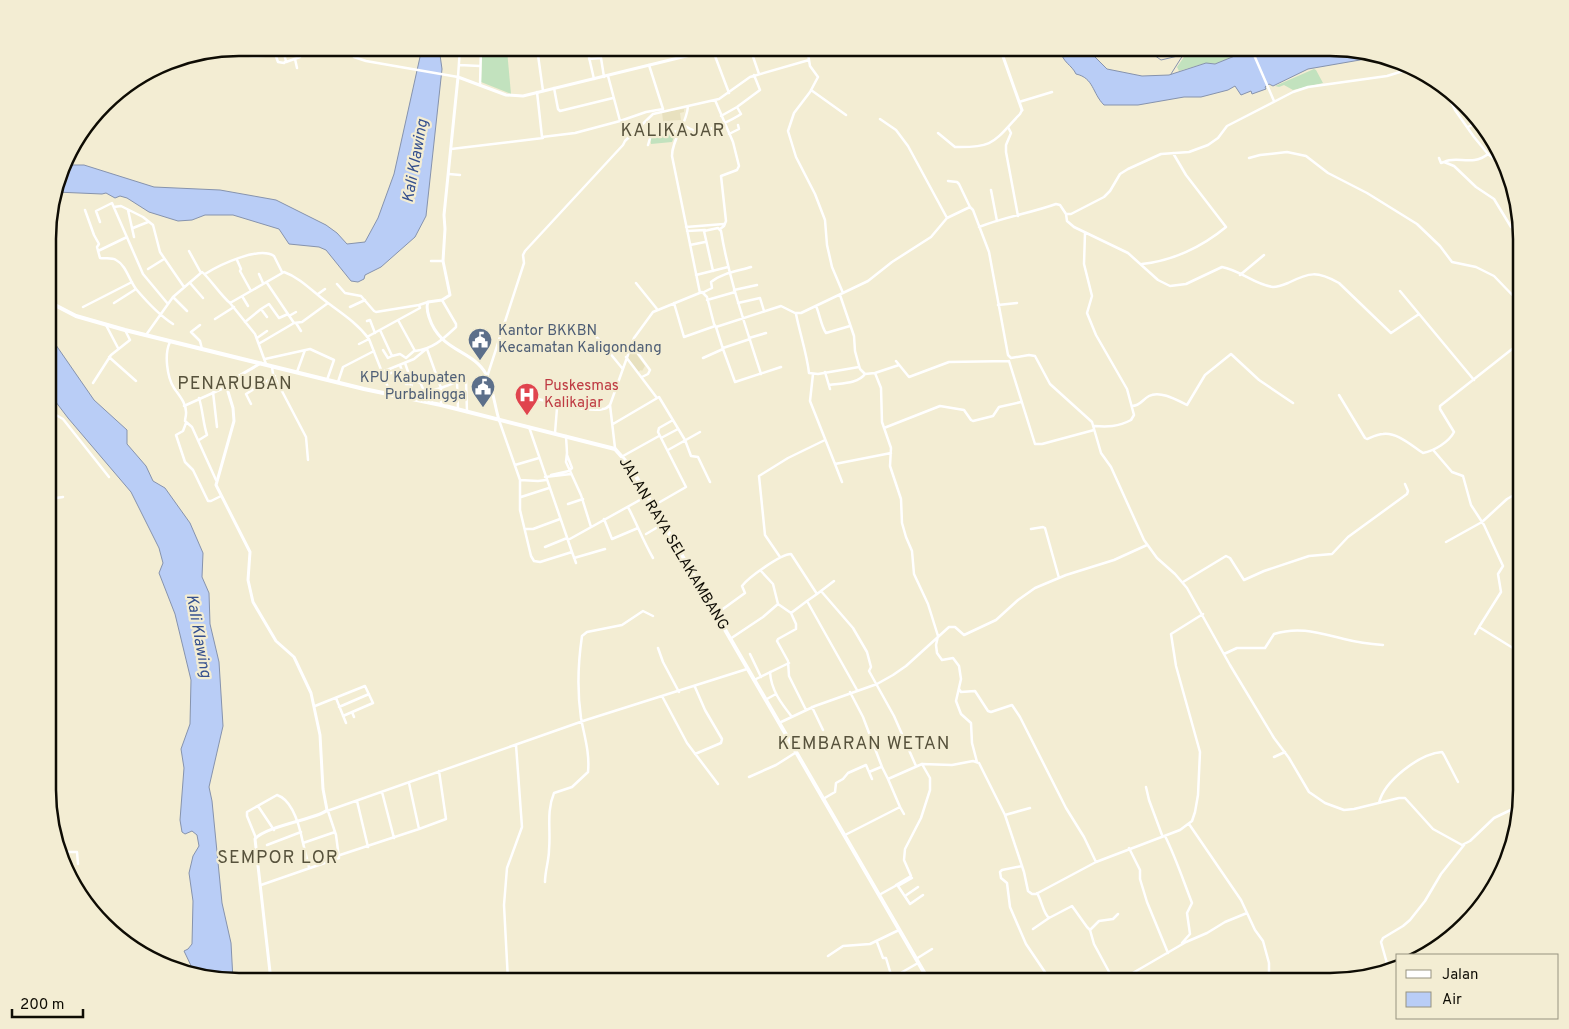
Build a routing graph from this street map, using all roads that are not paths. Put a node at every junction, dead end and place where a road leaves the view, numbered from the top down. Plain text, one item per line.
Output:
1 (250, 56) edge
2 (263, 56) edge
3 (275, 56) edge
4 (284, 56) edge
5 (354, 56) edge
6 (460, 56) edge
7 (480, 56) edge
8 (537, 56) edge
9 (588, 56) edge
10 (684, 56) edge
11 (715, 56) edge
12 (752, 56) edge
13 (808, 56) edge
14 (1003, 56) edge
15 (1254, 56) edge
16 (300, 57) dead end
17 (294, 59) junction
18 (589, 59) junction
19 (809, 60) junction
20 (286, 62) junction
21 (459, 65) junction
22 (649, 65) junction
23 (480, 66) junction
24 (297, 68) dead end
25 (1404, 72) edge
26 (758, 74) junction
27 (754, 75) junction
28 (606, 76) junction
29 (458, 77) junction
30 (594, 79) junction
31 (480, 85) junction
32 (554, 88) junction
33 (543, 90) junction
34 (811, 90) junction
35 (537, 92) junction
36 (729, 92) junction
37 (1052, 92) dead end
38 (613, 98) junction
39 (715, 100) junction
40 (1274, 100) junction
41 (1018, 102) junction
42 (1452, 104) edge
43 (688, 106) junction
44 (737, 107) junction
45 (663, 110) junction
46 (1022, 110) joint
47 (846, 115) dead end
48 (720, 116) junction
49 (880, 119) dead end
50 (620, 121) junction
51 (724, 122) junction
52 (683, 125) junction
53 (738, 125) dead end
54 (1472, 125) edge
55 (1008, 127) junction
56 (1468, 127) junction
57 (680, 131) junction
58 (938, 133) dead end
59 (729, 134) junction
60 (543, 138) junction
61 (648, 145) dead end
62 (450, 149) junction
63 (1173, 152) junction
64 (1488, 154) junction
65 (1249, 158) dead end
66 (1439, 158) dead end
67 (1495, 159) edge
68 (1444, 162) junction
69 (449, 174) junction
70 (460, 175) dead end
71 (948, 181) dead end
72 (991, 190) dead end
73 (114, 207) junction
74 (970, 207) junction
75 (85, 210) dead end
76 (128, 210) junction
77 (1066, 214) junction
78 (1018, 216) junction
79 (947, 218) junction
80 (997, 221) junction
81 (100, 222) dead end
82 (148, 222) junction
83 (725, 224) junction
84 (979, 227) junction
85 (132, 228) junction
86 (1512, 228) edge
87 (686, 229) junction
88 (720, 229) junction
89 (705, 230) junction
90 (1085, 233) junction
91 (127, 237) junction
92 (134, 237) dead end
93 (705, 242) junction
94 (689, 245) junction
95 (189, 250) dead end
96 (98, 251) junction
97 (1264, 255) dead end
98 (164, 259) junction
99 (237, 260) junction
100 (431, 261) dead end
101 (443, 261) junction
102 (1142, 264) junction
103 (728, 267) junction
104 (751, 267) dead end
105 (148, 269) dead end
106 (713, 271) junction
107 (201, 272) junction
108 (282, 272) junction
109 (730, 273) junction
110 (206, 274) junction
111 (258, 274) dead end
112 (696, 275) junction
113 (1240, 275) junction
114 (132, 282) junction
115 (190, 282) junction
116 (636, 282) dead end
117 (263, 283) junction
118 (267, 283) junction
119 (337, 284) dead end
120 (757, 285) dead end
121 (184, 287) junction
122 (256, 288) junction
123 (136, 289) junction
124 (325, 289) dead end
125 (250, 291) junction
126 (734, 291) junction
127 (1400, 291) dead end
128 (258, 293) dead end
129 (701, 293) junction
130 (841, 294) junction
131 (318, 295) junction
132 (242, 296) junction
133 (1513, 296) edge
134 (173, 298) junction
135 (203, 298) dead end
136 (365, 300) junction
137 (442, 300) junction
138 (707, 300) junction
139 (114, 303) dead end
140 (328, 303) junction
141 (427, 303) junction
142 (674, 303) junction
143 (738, 303) junction
144 (168, 304) junction
145 (230, 304) junction
146 (1017, 304) dead end
147 (998, 305) junction
148 (56, 306) edge
149 (248, 306) dead end
150 (816, 306) junction
151 (83, 307) dead end
152 (234, 307) junction
153 (350, 307) dead end
154 (419, 307) junction
155 (261, 309) junction
156 (657, 309) junction
157 (188, 311) dead end
158 (764, 311) junction
159 (296, 312) dead end
160 (796, 314) junction
161 (1419, 314) junction
162 (160, 315) junction
163 (288, 315) junction
164 (267, 317) dead end
165 (742, 318) junction
166 (215, 319) dead end
167 (398, 320) junction
168 (367, 321) dead end
169 (245, 322) junction
170 (295, 323) junction
171 (173, 324) dead end
172 (106, 325) junction
173 (200, 325) dead end
174 (716, 326) junction
175 (850, 326) junction
176 (125, 330) junction
177 (380, 330) junction
178 (592, 330) dead end
179 (267, 331) dead end
180 (301, 331) dead end
181 (364, 332) junction
182 (375, 333) junction
183 (766, 333) dead end
184 (360, 334) dead end
185 (146, 335) junction
186 (257, 338) junction
187 (368, 338) junction
188 (749, 338) junction
189 (442, 340) junction
190 (170, 342) junction
191 (260, 344) junction
192 (359, 344) dead end
193 (630, 344) junction
194 (118, 348) junction
195 (1513, 348) edge
196 (202, 349) junction
197 (723, 349) junction
198 (305, 350) junction
199 (383, 350) dead end
200 (426, 350) junction
201 (414, 351) junction
202 (374, 352) junction
203 (392, 356) junction
204 (109, 357) junction
205 (626, 357) junction
206 (703, 358) dead end
207 (266, 359) junction
208 (1009, 359) junction
209 (896, 361) dead end
210 (405, 363) junction
211 (266, 364) junction
212 (339, 364) dead end
213 (400, 364) junction
214 (343, 366) junction
215 (899, 366) junction
216 (781, 367) dead end
217 (622, 368) junction
218 (858, 368) junction
219 (402, 370) junction
220 (297, 372) junction
221 (382, 372) junction
222 (825, 372) junction
223 (875, 373) junction
224 (761, 374) junction
225 (811, 374) junction
226 (384, 375) junction
227 (864, 375) junction
228 (275, 376) junction
229 (487, 377) junction
230 (642, 378) junction
231 (327, 380) junction
232 (1474, 380) junction
233 (136, 381) dead end
234 (338, 382) junction
235 (457, 382) junction
236 (93, 383) dead end
237 (411, 384) junction
238 (226, 387) junction
239 (441, 388) junction
240 (213, 392) junction
241 (391, 395) junction
242 (1340, 395) dead end
243 (529, 396) dead end
244 (198, 398) junction
245 (657, 398) junction
246 (409, 399) junction
247 (1021, 402) junction
248 (1293, 403) dead end
249 (251, 404) dead end
250 (441, 405) junction
251 (610, 405) junction
252 (184, 406) junction
253 (1132, 406) junction
254 (557, 408) dead end
255 (458, 410) junction
256 (467, 412) junction
257 (56, 416) edge
258 (499, 420) junction
259 (673, 420) junction
260 (186, 423) junction
261 (613, 424) junction
262 (217, 427) dead end
263 (529, 427) junction
264 (884, 428) junction
265 (1094, 428) junction
266 (678, 429) junction
267 (700, 432) dead end
268 (555, 433) junction
269 (566, 436) junction
270 (660, 437) junction
271 (199, 440) junction
272 (685, 440) junction
273 (825, 440) junction
274 (616, 449) junction
275 (668, 450) junction
276 (1434, 451) junction
277 (891, 453) junction
278 (623, 456) junction
279 (539, 458) junction
280 (308, 460) dead end
281 (835, 464) junction
282 (515, 465) junction
283 (570, 472) junction
284 (109, 477) dead end
285 (546, 478) junction
286 (216, 480) junction
287 (520, 480) junction
288 (710, 482) dead end
289 (842, 482) dead end
290 (1405, 484) dead end
291 (549, 488) junction
292 (221, 496) junction
293 (647, 496) junction
294 (1513, 496) edge
295 (63, 497) dead end
296 (520, 497) junction
297 (56, 498) edge
298 (583, 500) junction
299 (568, 504) dead end
300 (652, 506) junction
301 (628, 507) junction
302 (560, 519) junction
303 (604, 519) junction
304 (1482, 522) junction
305 (663, 524) junction
306 (591, 527) junction
307 (638, 528) junction
308 (525, 529) junction
309 (1031, 529) dead end
310 (646, 534) dead end
311 (567, 539) junction
312 (1446, 542) dead end
313 (1147, 545) junction
314 (545, 547) dead end
315 (605, 549) dead end
316 (572, 552) junction
317 (780, 557) junction
318 (574, 558) junction
319 (653, 558) dead end
320 (576, 563) dead end
321 (761, 571) junction
322 (1059, 578) junction
323 (834, 582) dead end
324 (1183, 582) junction
325 (821, 591) junction
326 (817, 594) junction
327 (807, 601) junction
328 (778, 604) junction
329 (791, 613) junction
330 (1203, 614) junction
331 (715, 615) junction
332 (653, 616) dead end
333 (1479, 627) junction
334 (1475, 634) dead end
335 (938, 636) junction
336 (730, 639) junction
337 (1382, 645) dead end
338 (658, 648) dead end
339 (1513, 648) edge
340 (750, 654) dead end
341 (1224, 654) junction
342 (788, 663) junction
343 (747, 669) junction
344 (770, 672) junction
345 (761, 677) junction
346 (754, 680) junction
347 (876, 684) junction
348 (695, 687) junction
349 (959, 689) junction
350 (856, 690) junction
351 (679, 692) junction
352 (850, 692) junction
353 (369, 694) junction
354 (776, 694) junction
355 (662, 696) junction
356 (336, 698) junction
357 (765, 700) junction
358 (315, 706) junction
359 (340, 707) junction
360 (812, 707) junction
361 (806, 710) junction
362 (352, 712) junction
363 (343, 716) junction
364 (354, 717) dead end
365 (792, 717) junction
366 (584, 721) junction
367 (346, 723) dead end
368 (779, 723) junction
369 (823, 730) dead end
370 (516, 745) junction
371 (1285, 752) junction
372 (795, 753) junction
373 (695, 754) junction
374 (1274, 757) dead end
375 (977, 762) junction
376 (922, 764) junction
377 (916, 766) junction
378 (882, 767) junction
379 (440, 771) junction
380 (869, 772) junction
381 (749, 777) dead end
382 (872, 779) dead end
383 (888, 779) junction
384 (1458, 782) dead end
385 (409, 783) junction
386 (718, 784) dead end
387 (1146, 787) dead end
388 (382, 792) junction
389 (823, 799) junction
390 (357, 801) junction
391 (1379, 803) junction
392 (258, 806) junction
393 (900, 807) junction
394 (1030, 808) dead end
395 (1511, 809) edge
396 (327, 811) junction
397 (904, 814) dead end
398 (1005, 815) junction
399 (298, 820) junction
400 (1189, 824) junction
401 (420, 829) junction
402 (274, 830) junction
403 (300, 832) junction
404 (335, 832) junction
405 (845, 835) junction
406 (1163, 836) junction
407 (256, 838) junction
408 (394, 838) junction
409 (303, 843) junction
410 (267, 845) dead end
411 (1464, 845) junction
412 (368, 847) junction
413 (1129, 848) junction
414 (67, 852) edge
415 (340, 855) junction
416 (1096, 862) junction
417 (78, 864) dead end
418 (1022, 866) junction
419 (309, 868) junction
420 (912, 878) dead end
421 (545, 882) dead end
422 (261, 885) junction
423 (897, 886) junction
424 (918, 887) dead end
425 (1037, 893) junction
426 (879, 895) junction
427 (923, 895) dead end
428 (904, 896) junction
429 (1247, 913) junction
430 (1118, 914) dead end
431 (1049, 918) junction
432 (1033, 929) dead end
433 (1089, 929) junction
434 (899, 930) junction
435 (877, 942) junction
436 (1182, 944) junction
437 (932, 949) dead end
438 (1168, 953) junction
439 (828, 956) dead end
440 (917, 961) junction
441 (1387, 963) edge
442 (270, 973) edge
443 (508, 973) edge
444 (891, 973) edge
445 (901, 973) edge
446 (924, 973) edge
447 (1046, 973) edge
448 (1110, 973) edge
449 (1133, 973) edge
450 (1270, 973) edge

1 - 2 street
3 - 20 street
4 - 20 street
5 - 29 street
6 - 21 street
7 - 23 street
8 - 33 street
9 - 18 street
10 - 22 street
11 - 36 street
12 - 26 street
13 - 19 street
14 - 41 street
15 - 40 street
16 - 17 street
17 - 20 street
17 - 24 street
18 - 28 street
18 - 30 street
19 - 26 street
19 - 34 street
21 - 23 street
21 - 29 street
22 - 28 street
22 - 45 street
23 - 31 street
25 - 40 street
26 - 27 street
27 - 36 street
27 - 44 street
28 - 30 street
28 - 38 street
29 - 31 street
29 - 62 street
30 - 32 street
31 - 35 street
32 - 33 street
32 - 38 street
33 - 35 street
34 - 47 street
34 - 130 street
35 - 60 street
36 - 39 street
37 - 41 street
38 - 50 street
39 - 43 street
39 - 48 street
40 - 63 street
41 - 46 street
42 - 56 street
43 - 45 street
43 - 52 street
44 - 48 street
44 - 51 street
45 - 50 street
45 - 229 street
46 - 55 street
48 - 51 street
49 - 79 street
50 - 60 street
51 - 52 street
51 - 59 street
52 - 57 street
53 - 59 street
54 - 56 street
55 - 58 street
55 - 78 street
56 - 64 street
57 - 61 street
57 - 87 street
59 - 83 street
60 - 62 street
62 - 69 street
63 - 77 street
63 - 102 street
64 - 67 street
64 - 68 street
65 - 133 street
66 - 68 street
68 - 86 street
69 - 70 street
69 - 101 street
71 - 74 street
72 - 80 street
73 - 76 street
73 - 81 street
73 - 91 street
74 - 79 street
74 - 84 street
75 - 96 street
76 - 82 street
76 - 85 street
77 - 78 street
77 - 90 street
78 - 80 street
79 - 130 street
80 - 84 street
82 - 85 street
82 - 98 street
83 - 87 street
83 - 88 street
84 - 147 street
85 - 92 street
87 - 89 street
87 - 94 street
88 - 89 street
88 - 103 street
89 - 93 street
90 - 102 street
90 - 253 street
91 - 96 street
91 - 144 street
93 - 94 street
93 - 106 street
94 - 112 street
95 - 107 street
96 - 114 street
97 - 113 street
98 - 105 street
98 - 121 street
99 - 108 street
99 - 110 street
99 - 125 street
100 - 101 street
101 - 137 street
102 - 113 street
103 - 106 street
103 - 109 street
104 - 109 street
106 - 112 street
107 - 110 street
107 - 115 street
108 - 118 street
108 - 131 street
109 - 126 street
109 - 129 street
110 - 145 street
111 - 117 street
112 - 129 street
113 - 161 street
114 - 123 street
114 - 151 street
115 - 121 street
115 - 135 street
116 - 156 street
117 - 118 street
117 - 122 street
118 - 163 street
119 - 136 street
120 - 126 street
121 - 134 street
122 - 125 street
122 - 128 street
123 - 139 street
123 - 162 street
124 - 131 street
125 - 132 street
126 - 138 street
126 - 143 street
127 - 161 street
129 - 138 street
129 - 142 street
130 - 150 street
130 - 175 street
131 - 140 street
132 - 145 street
132 - 149 street
134 - 144 street
134 - 157 street
136 - 153 street
136 - 154 street
137 - 141 street
137 - 189 street
138 - 174 street
140 - 170 street
140 - 181 street
141 - 154 street
141 - 189 street
142 - 156 street
142 - 174 street
143 - 158 street
143 - 165 street
144 - 162 street
145 - 152 street
146 - 147 street
147 - 208 street
148 - 172 main road, JALAN RAYA SELAKAMBANG
150 - 160 street
150 - 175 street
152 - 166 street
152 - 169 street
154 - 167 street
155 - 163 street
155 - 164 street
155 - 169 street
156 - 193 street
158 - 160 street
158 - 165 street
159 - 163 street
160 - 225 street
161 - 232 street
162 - 171 street
162 - 185 street
163 - 170 street
165 - 174 street
165 - 188 street
167 - 177 street
167 - 201 street
168 - 182 street
169 - 186 street
170 - 180 street
170 - 191 street
172 - 176 main road, JALAN RAYA SELAKAMBANG
172 - 194 street
173 - 196 street
174 - 197 street
175 - 218 street
176 - 185 main road, JALAN RAYA SELAKAMBANG
176 - 194 street
177 - 182 street
177 - 203 street
178 - 217 street
179 - 186 street
181 - 184 street
181 - 187 street
182 - 187 street
183 - 188 street
185 - 190 main road, JALAN RAYA SELAKAMBANG
186 - 191 street
187 - 192 street
187 - 202 street
188 - 197 street
188 - 224 street
189 - 200 street
189 - 229 street
190 - 196 main road, JALAN RAYA SELAKAMBANG
190 - 252 street
191 - 207 street
193 - 205 street
193 - 230 street
194 - 204 street
195 - 232 street
196 - 211 main road, JALAN RAYA SELAKAMBANG
197 - 206 street
197 - 224 street
198 - 207 street
198 - 220 street
198 - 231 street
199 - 203 street
200 - 201 street
200 - 210 street
200 - 239 street
201 - 203 street
202 - 214 street
202 - 221 street
204 - 233 street
204 - 236 street
205 - 217 street
205 - 230 street
207 - 211 street
208 - 215 street
208 - 247 street
208 - 265 street
209 - 215 street
210 - 213 street
210 - 237 street
211 - 220 main road, JALAN RAYA SELAKAMBANG
211 - 228 street
211 - 238 street
212 - 214 street
213 - 219 street
213 - 221 street
214 - 234 street
215 - 223 street
216 - 224 street
217 - 251 street
218 - 222 street
218 - 227 street
219 - 226 street
219 - 237 street
220 - 231 main road, JALAN RAYA SELAKAMBANG
221 - 226 street
222 - 225 street
222 - 227 street
223 - 227 street
223 - 264 street
225 - 273 street
226 - 241 street
228 - 249 street
228 - 280 street
229 - 258 street
230 - 245 street
231 - 234 main road, JALAN RAYA SELAKAMBANG
232 - 276 street
234 - 241 main road, JALAN RAYA SELAKAMBANG
235 - 239 street
235 - 255 street
235 - 256 street
237 - 239 street
237 - 246 street
238 - 240 street
238 - 286 street
239 - 250 street
240 - 244 street
240 - 262 street
241 - 246 main road, JALAN RAYA SELAKAMBANG
242 - 276 street
243 - 251 street
244 - 252 street
244 - 271 street
245 - 259 street
245 - 261 street
246 - 250 main road, JALAN RAYA SELAKAMBANG
247 - 264 street
247 - 265 street
248 - 253 street
250 - 255 main road, JALAN RAYA SELAKAMBANG
251 - 261 street
252 - 260 street
253 - 265 street
254 - 268 street
255 - 256 main road, JALAN RAYA SELAKAMBANG
256 - 258 main road, JALAN RAYA SELAKAMBANG
257 - 284 street
258 - 263 main road, JALAN RAYA SELAKAMBANG
258 - 282 street
259 - 266 street
259 - 270 street
260 - 271 street
260 - 292 street
261 - 274 street
263 - 268 main road, JALAN RAYA SELAKAMBANG
263 - 279 street
264 - 277 street
265 - 313 street
266 - 270 street
266 - 272 street
267 - 272 street
268 - 269 main road, JALAN RAYA SELAKAMBANG
269 - 274 main road, JALAN RAYA SELAKAMBANG
269 - 283 street
270 - 275 street
270 - 278 street
271 - 286 street
272 - 275 street
272 - 288 street
273 - 281 street
273 - 317 street
274 - 278 main road, JALAN RAYA SELAKAMBANG
275 - 300 street
276 - 304 street
277 - 281 street
277 - 335 street
278 - 293 main road, JALAN RAYA SELAKAMBANG
279 - 282 street
279 - 285 street
281 - 289 street
282 - 287 street
283 - 285 street
283 - 298 street
285 - 287 street
285 - 291 street
286 - 292 street
287 - 296 street
290 - 324 street
291 - 296 street
291 - 302 street
292 - 358 street
293 - 300 main road, JALAN RAYA SELAKAMBANG
293 - 301 street
294 - 304 street
295 - 297 street
296 - 308 street
298 - 299 street
298 - 306 street
300 - 305 main road, JALAN RAYA SELAKAMBANG
301 - 303 street
301 - 307 street
302 - 308 street
302 - 311 street
303 - 306 street
303 - 307 street
304 - 312 street
304 - 333 street
305 - 310 street
305 - 331 main road, JALAN RAYA SELAKAMBANG
306 - 311 street
307 - 319 street
308 - 316 street
309 - 322 street
311 - 314 street
311 - 316 street
313 - 322 street
313 - 324 street
315 - 318 street
316 - 318 street
317 - 321 street
317 - 326 street
318 - 320 street
321 - 328 street
321 - 331 street
322 - 335 street
323 - 325 street
324 - 330 street
325 - 326 street
325 - 347 street
326 - 327 street
327 - 329 street
327 - 350 street
328 - 329 street
328 - 336 street
329 - 342 street
330 - 341 street
330 - 400 street
331 - 336 main road, JALAN RAYA SELAKAMBANG
332 - 366 street
333 - 334 street
333 - 339 street
335 - 347 street
335 - 349 street
336 - 343 main road, JALAN RAYA SELAKAMBANG
337 - 341 street
338 - 351 street
340 - 345 street
341 - 371 street
342 - 344 street
342 - 361 street
343 - 346 main road, JALAN RAYA SELAKAMBANG
343 - 348 street
344 - 345 street
344 - 354 street
345 - 346 street
346 - 357 main road, JALAN RAYA SELAKAMBANG
347 - 350 street
347 - 377 street
348 - 351 street
348 - 373 street
349 - 375 street
349 - 416 street
350 - 352 street
351 - 355 street
352 - 360 street
352 - 378 street
353 - 356 street
353 - 359 street
353 - 362 street
354 - 357 street
354 - 365 street
355 - 366 street
355 - 373 street
356 - 358 street
356 - 359 street
357 - 368 main road, JALAN RAYA SELAKAMBANG
358 - 396 street
359 - 363 street
360 - 361 street
360 - 369 street
361 - 365 street
362 - 363 street
362 - 364 street
363 - 367 street
365 - 368 street
366 - 370 street
366 - 421 street
368 - 372 main road, JALAN RAYA SELAKAMBANG
370 - 379 street
370 - 443 street
371 - 374 street
371 - 391 street
372 - 381 street
372 - 389 main road, JALAN RAYA SELAKAMBANG
373 - 386 street
375 - 376 street
375 - 398 street
376 - 377 street
376 - 423 street
377 - 383 street
378 - 380 street
378 - 383 street
379 - 385 street
379 - 401 street
380 - 382 street
380 - 389 street
383 - 393 street
384 - 391 street
385 - 388 street
385 - 401 street
387 - 406 street
388 - 390 street
388 - 408 street
389 - 405 main road, JALAN RAYA SELAKAMBANG
390 - 396 street
390 - 412 street
391 - 411 street
392 - 399 street
392 - 402 street
392 - 407 street
393 - 397 street
393 - 405 street
394 - 398 street
395 - 411 street
396 - 399 street
396 - 404 street
398 - 418 street
399 - 402 street
399 - 403 street
400 - 406 street
400 - 429 street
401 - 408 street
402 - 407 street
403 - 409 street
403 - 410 street
404 - 409 street
404 - 415 street
405 - 426 main road, JALAN RAYA SELAKAMBANG
406 - 413 street
406 - 436 street
407 - 422 street
408 - 412 street
409 - 419 street
411 - 441 street
412 - 415 street
413 - 416 street
413 - 438 street
414 - 417 street
415 - 419 street
416 - 425 street
418 - 425 street
418 - 447 street
419 - 422 street
420 - 423 street
422 - 442 street
423 - 426 street
423 - 428 street
424 - 428 street
425 - 431 street
426 - 434 main road, JALAN RAYA SELAKAMBANG
427 - 428 street
429 - 436 street
429 - 450 street
430 - 433 street
431 - 432 street
431 - 433 street
433 - 448 street
434 - 435 street
434 - 440 main road, JALAN RAYA SELAKAMBANG
435 - 439 street
435 - 444 street
436 - 438 street
437 - 440 street
438 - 449 street
440 - 445 street
440 - 446 main road, JALAN RAYA SELAKAMBANG

